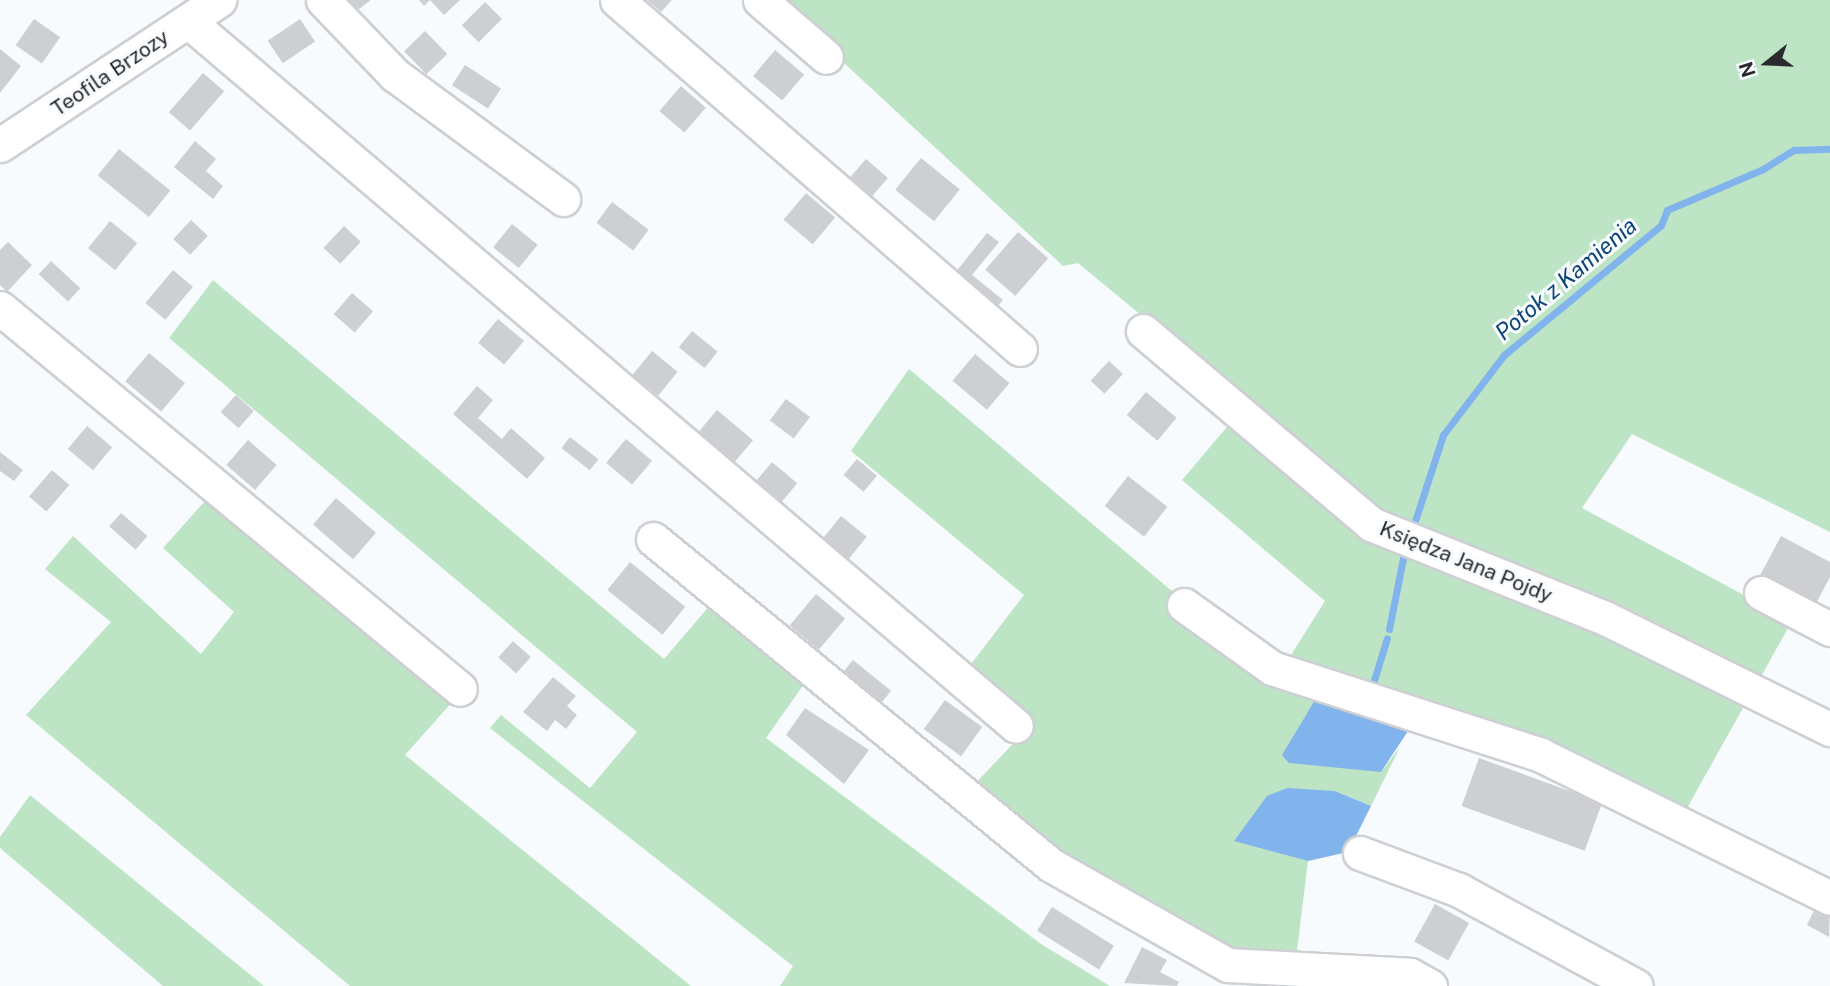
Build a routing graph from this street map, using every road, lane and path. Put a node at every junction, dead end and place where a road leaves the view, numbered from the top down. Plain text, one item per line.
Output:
1 (219, 0) edge
2 (323, 0) edge
3 (617, 0) edge
4 (760, 0) edge
5 (188, 21) junction
6 (826, 57) dead end
7 (0, 145) edge
8 (563, 199) dead end
9 (0, 308) edge
10 (1143, 331) dead end
11 (1020, 349) dead end
12 (653, 538) dead end
13 (1761, 593) dead end
14 (1185, 605) dead end
15 (1830, 629) edge
16 (460, 689) dead end
17 (1016, 726) dead end
18 (1830, 729) edge
19 (1360, 853) dead end
20 (1830, 898) edge
21 (1430, 986) edge
22 (1636, 986) edge

1 - 5 street, Teofila Brzozy
2 - 8 street
3 - 11 street
4 - 6 street
5 - 7 street, Teofila Brzozy
5 - 17 street
9 - 16 street
10 - 18 street, Księdza Jana Pojdy
12 - 21 street
13 - 15 street
14 - 20 street
19 - 22 street

